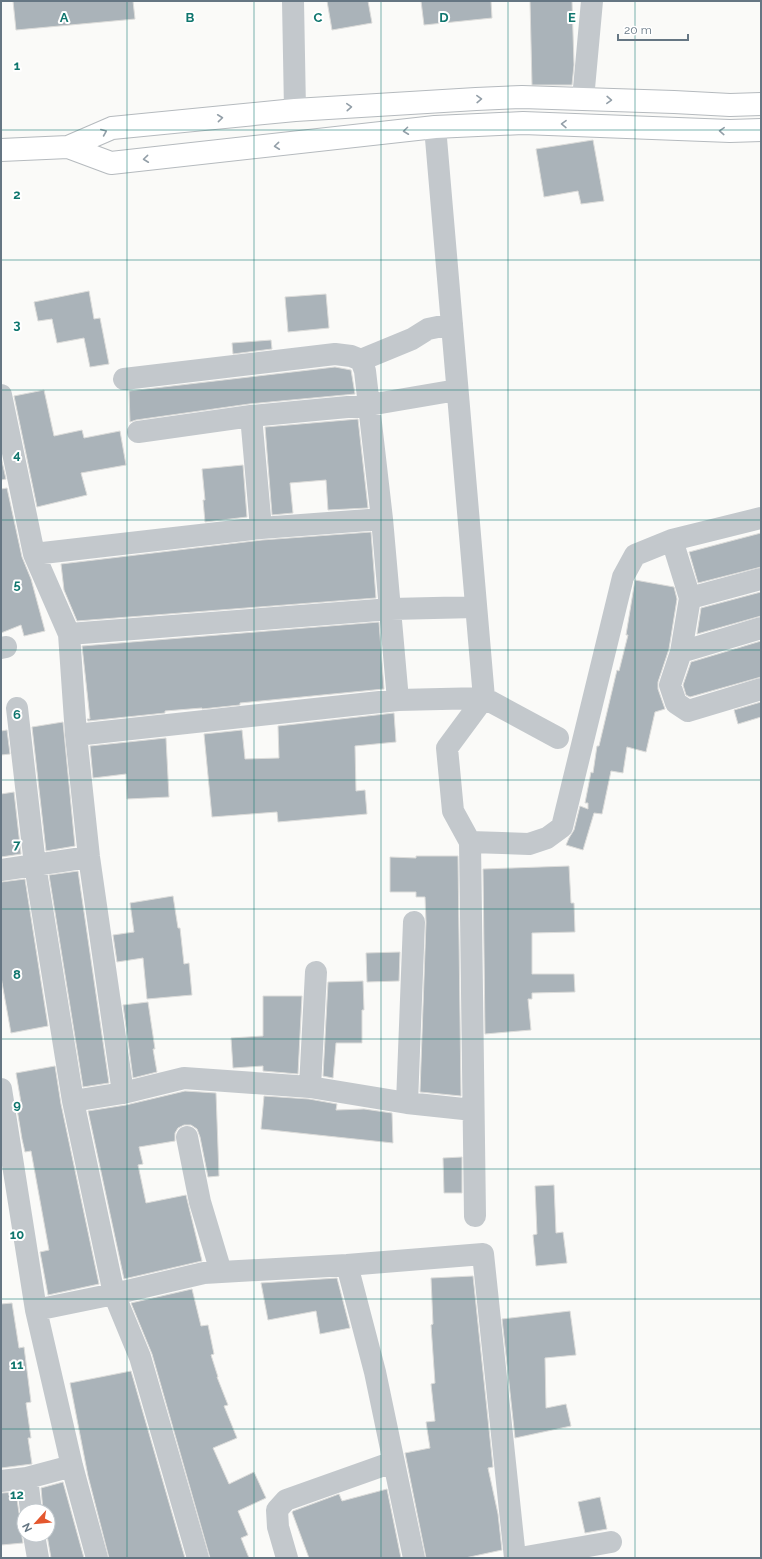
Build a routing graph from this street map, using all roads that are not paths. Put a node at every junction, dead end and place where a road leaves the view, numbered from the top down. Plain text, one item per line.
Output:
1 (293, 1) edge
2 (592, 1) edge
3 (583, 99) junction
4 (761, 104) edge
5 (295, 110) junction
6 (435, 128) junction
7 (761, 130) edge
8 (68, 147) junction
9 (1, 150) edge
10 (452, 324) junction
11 (361, 360) junction
12 (124, 379) dead end
13 (457, 390) junction
14 (1, 395) edge
15 (369, 405) junction
16 (251, 416) junction
17 (138, 432) dead end
18 (761, 518) edge
19 (382, 519) junction
20 (261, 528) junction
21 (672, 540) junction
22 (34, 554) junction
23 (761, 579) edge
24 (690, 598) junction
25 (476, 607) junction
26 (391, 609) junction
27 (761, 628) edge
28 (69, 634) junction
29 (682, 652) junction
30 (761, 689) edge
31 (484, 698) junction
32 (398, 700) junction
33 (17, 708) dead end
34 (76, 735) junction
35 (558, 738) dead end
36 (470, 842) junction
37 (89, 857) junction
38 (34, 865) junction
39 (1, 870) edge
40 (414, 922) dead end
41 (316, 972) dead end
42 (310, 1087) junction
43 (1, 1089) edge
44 (123, 1093) junction
45 (73, 1101) junction
46 (407, 1103) junction
47 (474, 1110) junction
48 (187, 1137) dead end
49 (8, 1175) edge
50 (475, 1216) dead end
51 (347, 1265) junction
52 (220, 1272) junction
53 (114, 1294) junction
54 (36, 1310) junction
55 (394, 1462) junction
56 (72, 1466) junction
57 (27, 1478) junction
58 (1, 1481) edge
59 (30, 1503) edge
60 (611, 1542) dead end
61 (35, 1543) edge
62 (38, 1558) edge
63 (98, 1558) edge
64 (198, 1558) edge
65 (287, 1558) edge
66 (414, 1558) edge
67 (515, 1558) edge
68 (520, 1558) edge

1 - 5 street
2 - 3 street
3 -> 4 main road
5 -> 3 main road
8 -> 5 main road
7 -> 6 main road
6 -> 8 main road
6 - 10 street
8 - 9 main road
10 - 11 street
10 - 13 street
11 - 12 street
11 - 15 street
13 - 15 street
13 - 25 street
14 - 22 street
15 - 16 street
15 - 19 street
16 - 17 street
16 - 20 street
18 - 21 street
19 - 20 street
19 - 26 street
20 - 22 street
21 - 24 street
21 - 36 street
22 - 28 street
23 - 24 street
24 - 29 street
25 - 26 street
25 - 31 street
26 - 28 street
26 - 32 street
27 - 29 street
28 - 34 street
29 - 30 street
31 - 32 street
31 - 35 street
31 - 36 street
32 - 34 street
33 - 38 street
34 - 37 street
36 - 47 street
37 - 38 street
37 - 44 street
38 - 39 street
38 - 45 street
40 - 46 street
41 - 42 street
42 - 44 street
42 - 46 street
43 - 49 street
44 - 45 street
45 - 53 street
46 - 47 street
47 - 50 street
48 - 52 street
49 - 54 street
51 - 52 street
51 - 55 street
51 - 67 street
52 - 53 street
53 - 54 street
53 - 64 street
54 - 56 street
55 - 65 street
55 - 66 street
56 - 57 street
56 - 63 street
57 - 58 street
57 - 59 street
60 - 68 street
61 - 62 street

